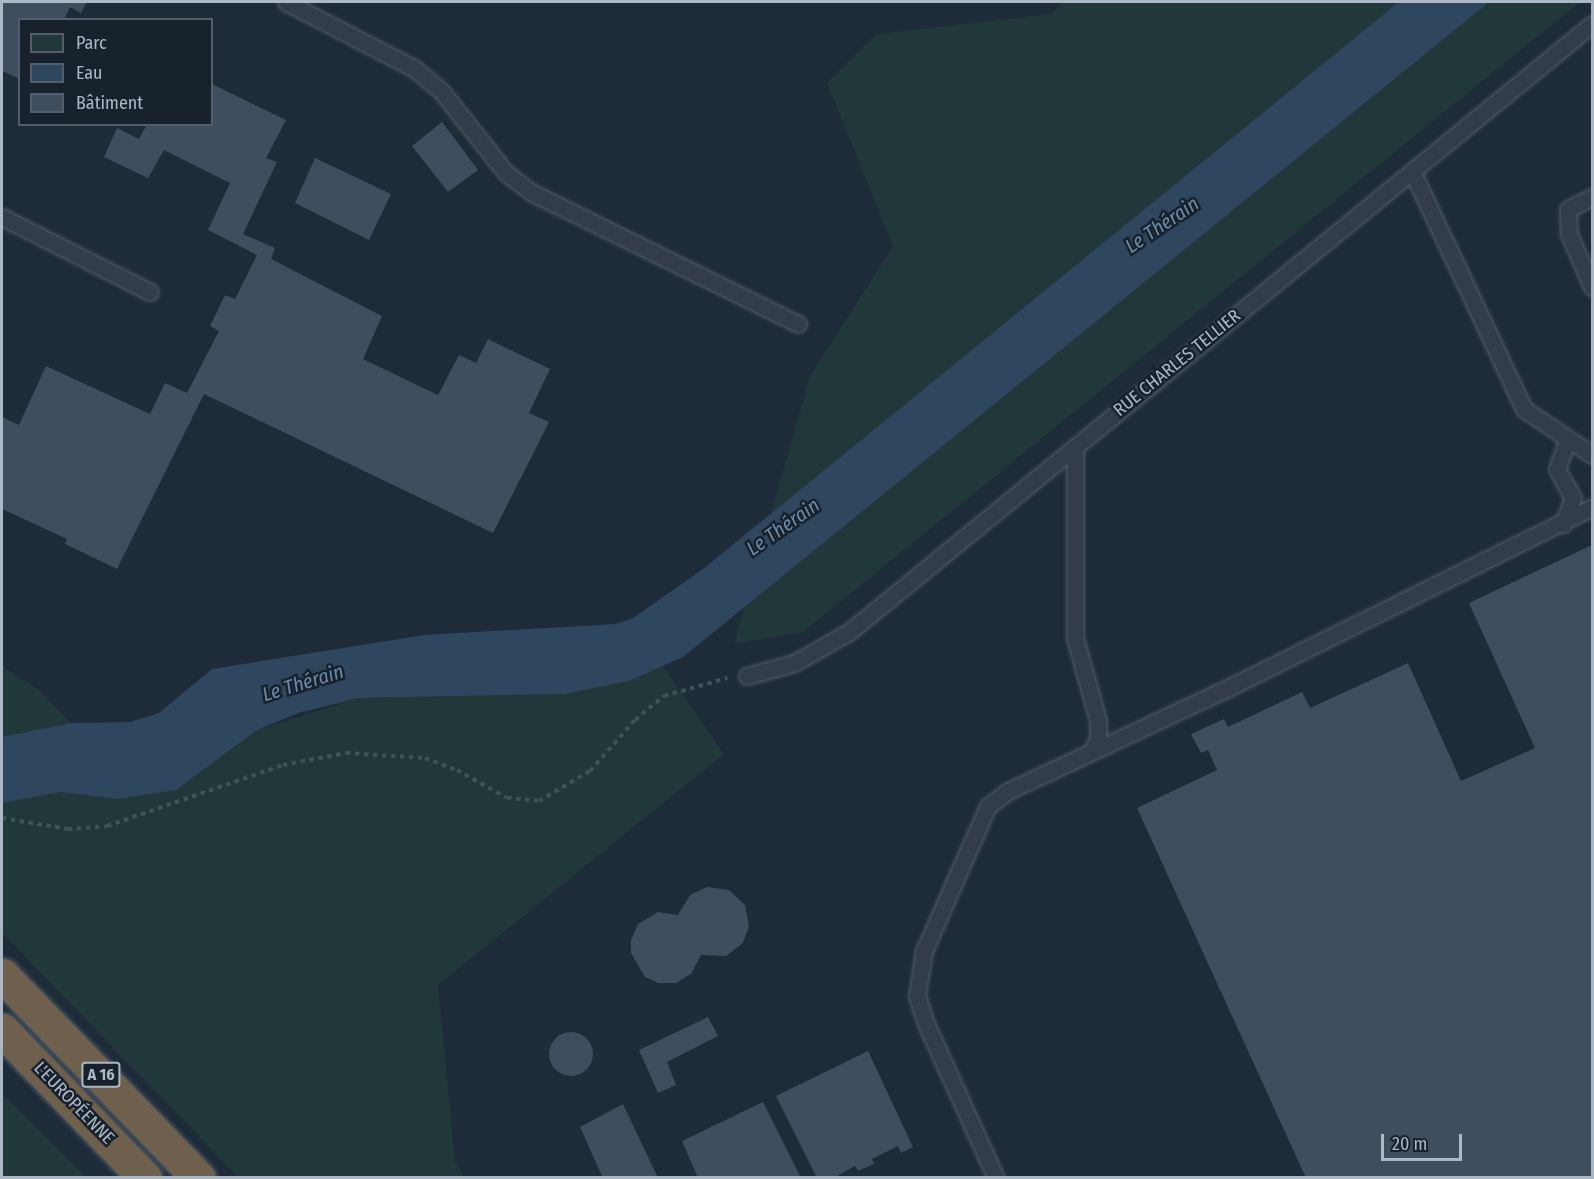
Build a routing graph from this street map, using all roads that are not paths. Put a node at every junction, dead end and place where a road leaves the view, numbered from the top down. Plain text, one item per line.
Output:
1 (286, 2) edge
2 (1593, 24) edge
3 (1412, 171) junction
4 (1593, 197) edge
5 (2, 217) edge
6 (1593, 287) edge
7 (150, 292) dead end
8 (798, 324) dead end
9 (1568, 439) junction
10 (1075, 447) junction
11 (1593, 455) edge
12 (1593, 507) edge
13 (1563, 524) junction
14 (747, 676) road end
15 (1091, 752) junction
16 (2, 975) edge
17 (2, 1030) edge
18 (145, 1178) edge
19 (199, 1178) edge
20 (996, 1178) edge

1 - 8 lane
2 - 3 lane, RUE CHARLES TELLIER
3 - 9 lane
3 - 10 lane, RUE CHARLES TELLIER
4 - 6 lane
5 - 7 lane
9 - 11 lane
9 - 13 lane
10 - 14 lane, RUE CHARLES TELLIER
10 - 15 lane
12 - 13 lane
13 - 15 lane
15 - 20 lane
16 - 19 highway, A 16
17 - 18 highway, L'EUROPÉENNE / A 16

